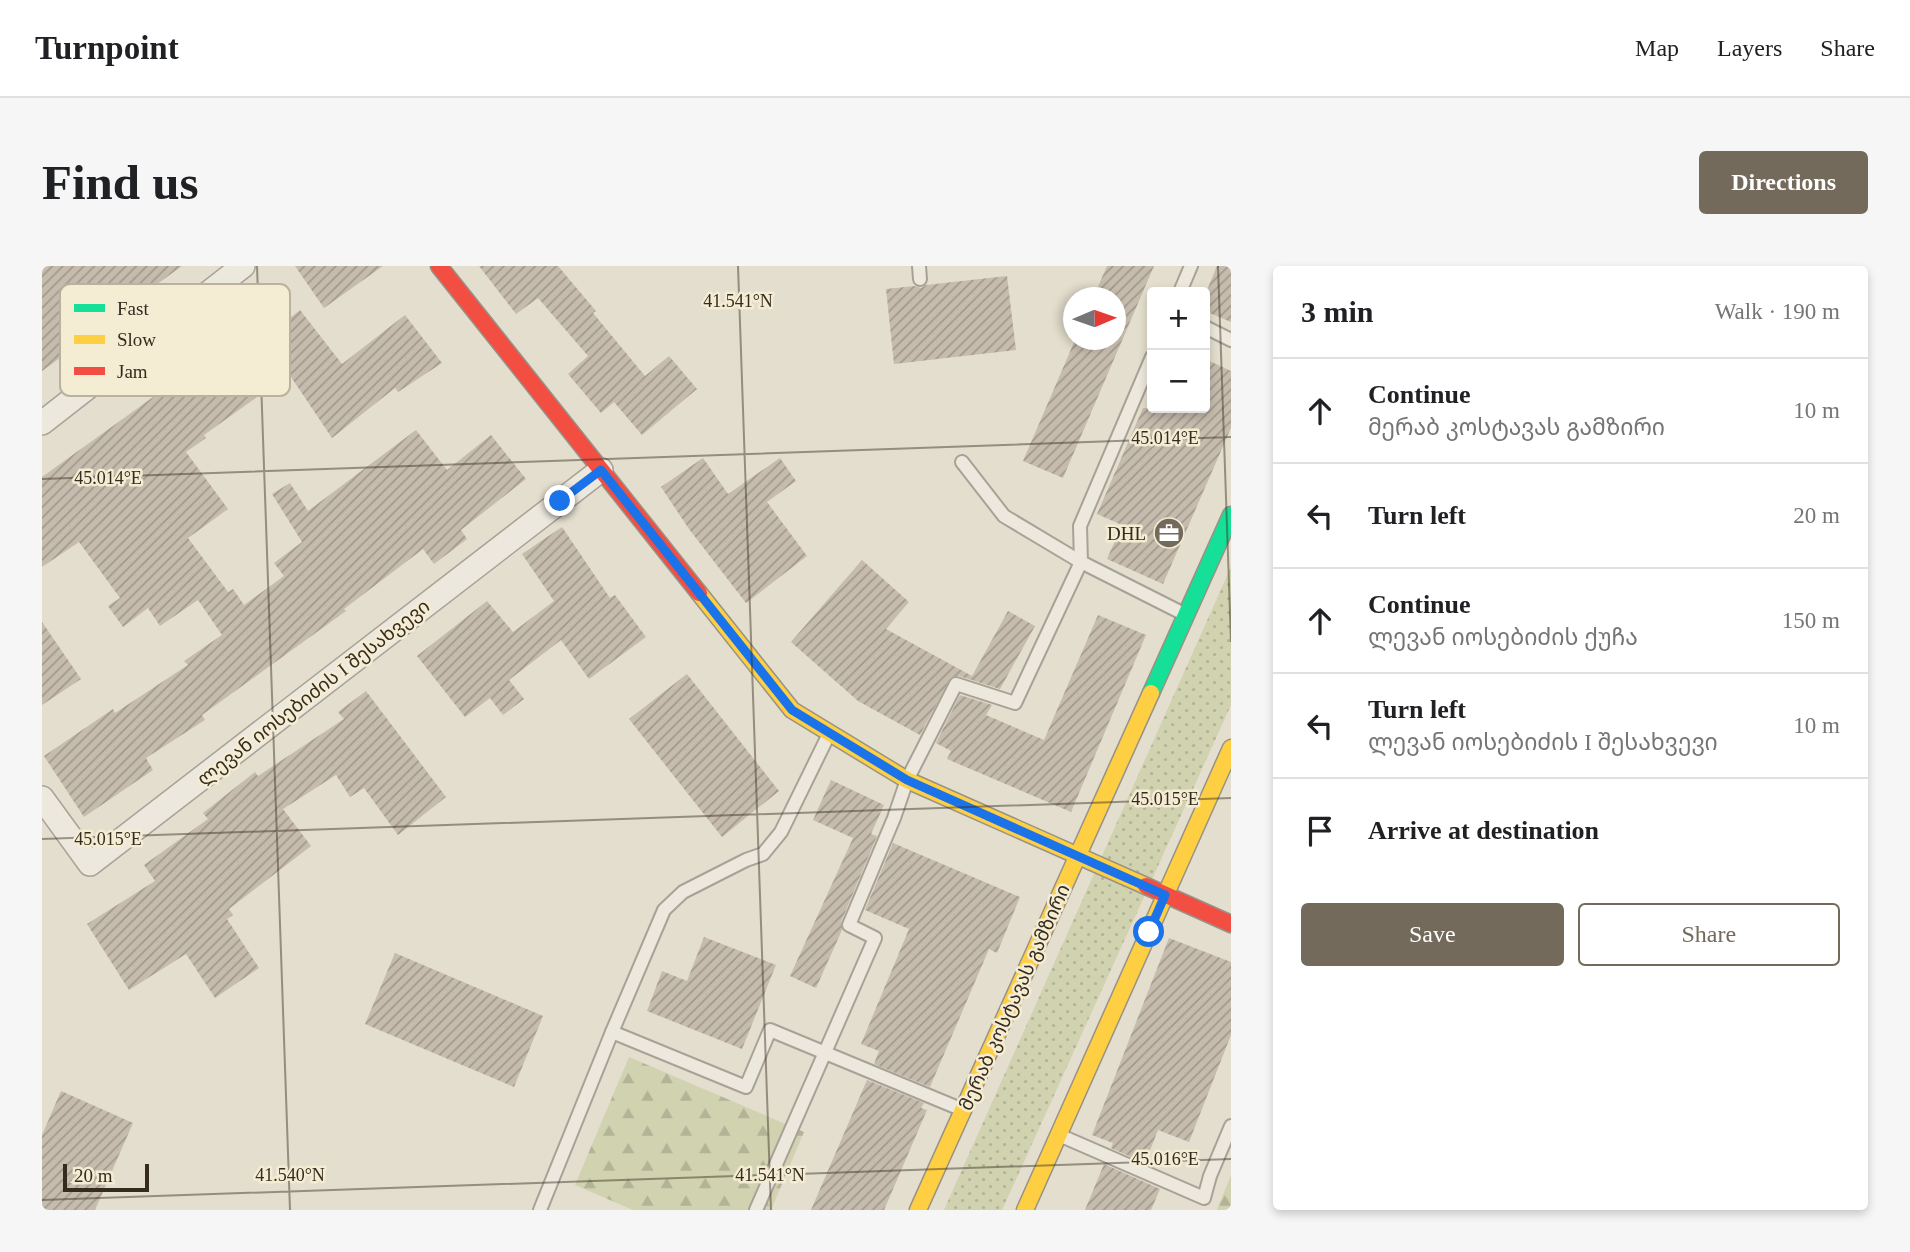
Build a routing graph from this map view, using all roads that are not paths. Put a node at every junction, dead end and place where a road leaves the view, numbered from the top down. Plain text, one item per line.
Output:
1 (243, 266) edge
2 (439, 266) edge
3 (1191, 266) edge
4 (220, 284) edge
5 (1182, 287) edge
6 (1210, 330) edge
7 (1231, 340) edge
8 (1147, 369) edge
9 (77, 396) edge
10 (42, 423) edge
11 (962, 462) dead end
12 (601, 470) junction
13 (1231, 515) edge
14 (1081, 562) junction
15 (1186, 615) junction
16 (829, 734) junction
17 (1231, 748) edge
18 (907, 780) junction
19 (42, 798) edge
20 (1078, 856) junction
21 (1165, 895) junction
22 (1231, 924) edge
23 (612, 1032) junction
24 (825, 1053) junction
25 (963, 1110) junction
26 (1231, 1126) edge
27 (1059, 1134) junction
28 (1203, 1204) edge
29 (540, 1210) edge
30 (756, 1210) edge
31 (918, 1210) edge
32 (1025, 1210) edge

1 - 4 street
2 - 12 street
3 - 5 lane
6 - 7 lane
8 - 14 lane
9 - 10 street
11 - 14 lane
12 - 16 street
12 - 19 street, ლევან იოსებიძის I შესახვევი
13 - 15 street, მერაბ კოსტავას გამზირი
14 - 15 lane
14 - 18 lane
15 - 20 street, მერაბ კოსტავას გამზირი
16 - 18 street
16 - 23 lane
17 - 21 street
18 - 20 street
18 - 24 lane
20 - 21 street
20 - 25 street, მერაბ კოსტავას გამზირი
21 - 22 street
21 - 27 street
23 - 24 lane
23 - 29 lane
24 - 25 lane
24 - 30 lane
25 - 31 street, მერაბ კოსტავას გამზირი
26 - 28 lane
27 - 28 lane
27 - 32 street

